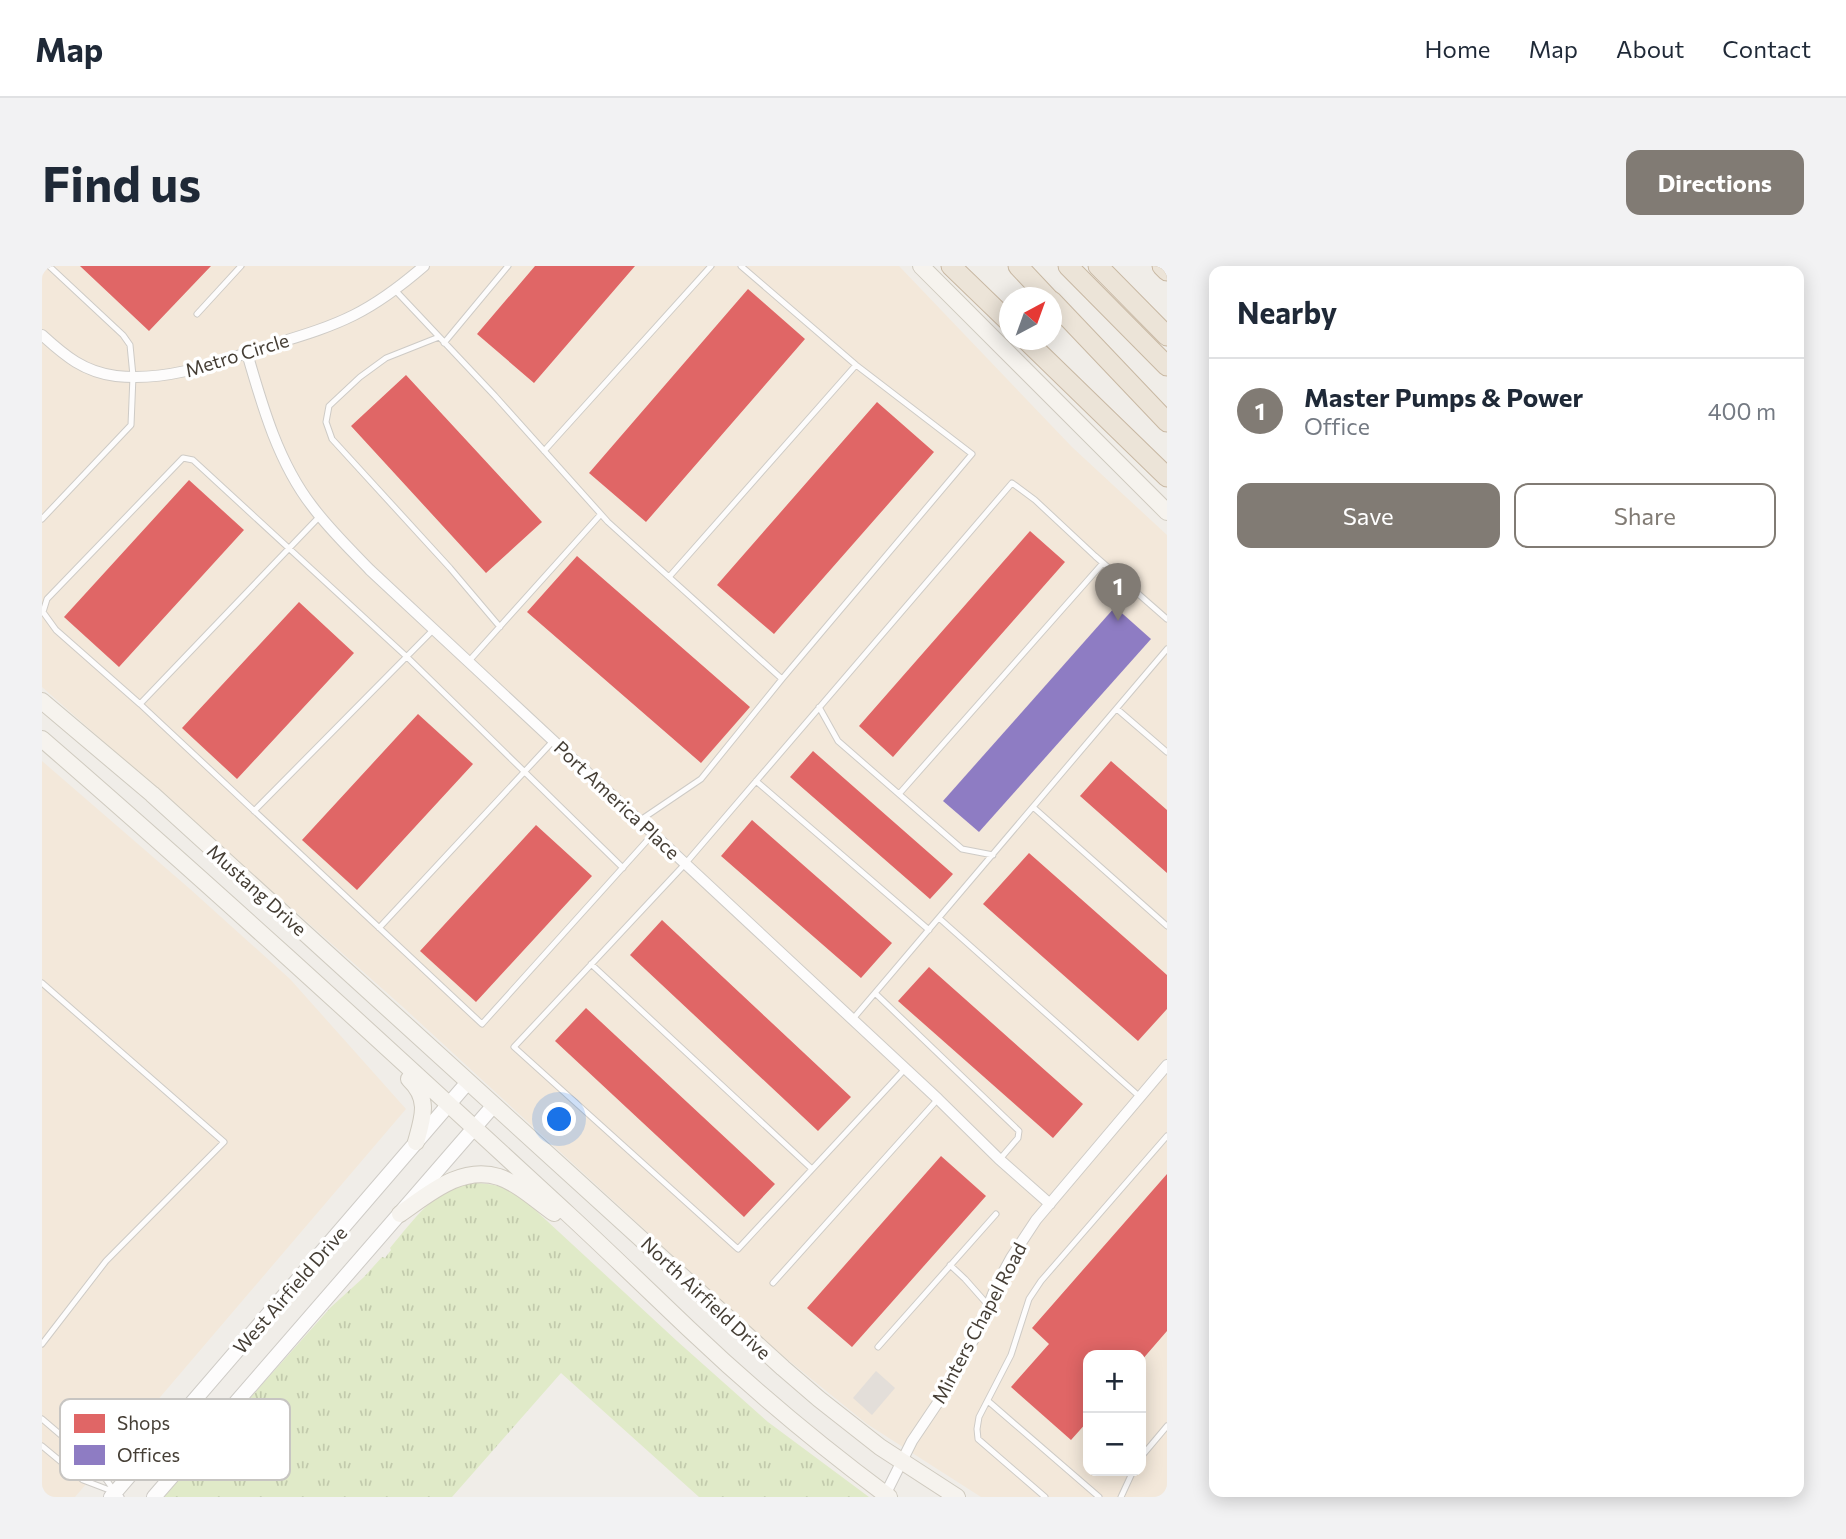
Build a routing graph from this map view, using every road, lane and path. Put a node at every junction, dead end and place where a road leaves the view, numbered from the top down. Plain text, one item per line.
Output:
1 (49, 266) edge
2 (240, 266) edge
3 (424, 266) edge
4 (508, 266) edge
5 (711, 266) edge
6 (741, 266) edge
7 (921, 266) edge
8 (951, 266) edge
9 (1018, 266) edge
10 (1068, 266) edge
11 (1098, 266) edge
12 (1162, 266) edge
13 (1167, 271) edge
14 (1038, 287) edge
15 (395, 290) junction
16 (999, 312) edge
17 (1062, 312) edge
18 (197, 314) dead end
19 (42, 335) edge
20 (1167, 336) edge
21 (439, 337) junction
22 (444, 343) junction
23 (1036, 350) edge
24 (247, 353) junction
25 (856, 365) junction
26 (1167, 366) edge
27 (133, 376) junction
28 (1167, 422) edge
29 (544, 451) junction
30 (1167, 477) edge
31 (1167, 512) edge
32 (601, 514) junction
33 (320, 516) junction
34 (42, 519) edge
35 (288, 549) junction
36 (1103, 563) junction
37 (669, 577) junction
38 (1167, 619) edge
39 (500, 627) junction
40 (434, 629) junction
41 (1167, 649) edge
42 (407, 657) junction
43 (470, 661) junction
44 (782, 679) junction
45 (42, 701) edge
46 (139, 704) junction
47 (819, 708) junction
48 (1116, 709) junction
49 (42, 739) edge
50 (554, 740) junction
51 (1167, 752) edge
52 (524, 771) junction
53 (755, 781) junction
54 (899, 794) junction
55 (1033, 807) junction
56 (254, 811) junction
57 (639, 821) junction
58 (653, 834) junction
59 (993, 855) junction
60 (685, 864) junction
61 (623, 868) junction
62 (939, 918) junction
63 (1167, 926) edge
64 (379, 928) junction
65 (929, 930) junction
66 (591, 964) junction
67 (42, 983) edge
68 (319, 987) junction
69 (875, 993) junction
70 (852, 1020) junction
71 (1167, 1065) edge
72 (905, 1069) junction
73 (468, 1082) junction
74 (1140, 1097) junction
75 (938, 1099) junction
76 (449, 1105) junction
77 (494, 1105) junction
78 (474, 1128) junction
79 (1167, 1136) edge
80 (416, 1142) junction
81 (999, 1159) junction
82 (812, 1169) junction
83 (1050, 1204) junction
84 (400, 1214) junction
85 (996, 1214) dead end
86 (611, 1255) junction
87 (950, 1265) junction
88 (773, 1283) dead end
89 (988, 1305) junction
90 (42, 1344) edge
91 (877, 1347) dead end
92 (198, 1399) edge
93 (239, 1399) edge
94 (988, 1401) junction
95 (42, 1419) edge
96 (1167, 1426) edge
97 (60, 1434) edge
98 (42, 1446) edge
99 (1146, 1451) edge
100 (60, 1461) edge
101 (902, 1462) junction
102 (1131, 1476) edge
103 (83, 1480) edge
104 (106, 1480) edge
105 (129, 1480) edge
106 (169, 1480) edge
107 (116, 1495) edge
108 (887, 1496) edge
109 (154, 1497) edge
110 (957, 1497) edge
111 (1045, 1497) edge
112 (1099, 1497) edge
113 (1121, 1497) edge

1 - 27 lane
2 - 18 lane
3 - 15 street, Metro Circle
4 - 22 lane
5 - 29 lane
6 - 25 lane
7 - 31 main road
8 - 16 highway
9 - 14 highway
10 - 26 highway
11 - 20 highway
12 - 13 highway
15 - 21 lane
15 - 24 street, Metro Circle
17 - 28 highway
19 - 27 street, Metro Circle
21 - 22 lane
21 - 39 lane
22 - 29 lane
23 - 30 highway
24 - 27 street, Metro Circle
24 - 33 street, Port America Place
25 - 37 lane
25 - 44 lane
27 - 34 lane
29 - 32 lane
32 - 37 lane
32 - 39 lane
33 - 35 lane
33 - 40 street, Port America Place
35 - 42 lane
35 - 46 lane
35 - 46 lane
36 - 38 lane
36 - 47 lane
36 - 54 lane
37 - 44 lane
39 - 43 lane
40 - 42 lane
40 - 43 street, Port America Place
41 - 48 lane
42 - 52 lane
42 - 56 lane
43 - 50 street, Port America Place
44 - 57 lane
45 - 73 main road, Mustang Drive
46 - 56 lane
47 - 53 lane
47 - 54 lane
48 - 51 lane
48 - 55 lane
49 - 68 main road, Mustang Drive
50 - 52 lane
50 - 57 street, Port America Place
52 - 61 lane
52 - 64 lane
53 - 60 lane
53 - 65 lane
54 - 59 lane
55 - 59 lane
55 - 63 lane
56 - 64 lane
57 - 58 street, Port America Place
58 - 60 street, Port America Place
58 - 61 lane
59 - 62 lane
60 - 66 lane
60 - 70 street, Port America Place
61 - 64 lane
62 - 65 lane
62 - 74 lane
65 - 69 lane
66 - 82 lane
66 - 82 lane
67 - 90 lane
68 - 76 main road, Mustang Drive
68 - 80 main road
69 - 70 lane
69 - 81 lane
70 - 72 street, Port America Place
71 - 74 street, Minters Chapel Road
72 - 75 street, Port America Place
72 - 82 lane
73 - 76 street, West Airfield Drive
73 - 77 main road, North Airfield Drive
74 - 83 street, Minters Chapel Road
75 - 81 street, Port America Place
75 - 88 lane
76 - 78 main road, North Airfield Drive
76 - 80 street, West Airfield Drive
77 - 78 street, West Airfield Drive
77 - 101 main road, North Airfield Drive
78 - 84 street, West Airfield Drive
78 - 86 main road, North Airfield Drive
79 - 94 lane
80 - 92 street, West Airfield Drive
81 - 83 street, Port America Place
83 - 89 street, Minters Chapel Road
84 - 86 main road
84 - 93 street, West Airfield Drive
85 - 87 lane
86 - 108 main road, North Airfield Drive
87 - 89 lane
87 - 91 lane
89 - 101 street, Minters Chapel Road
94 - 111 lane
94 - 112 lane
95 - 97 lane
96 - 99 lane
98 - 100 lane
101 - 108 street, Minters Chapel Road
101 - 110 main road, North Airfield Drive
102 - 113 lane
103 - 107 lane
104 - 107 lane
105 - 107 street, West Airfield Drive
106 - 109 street, West Airfield Drive

